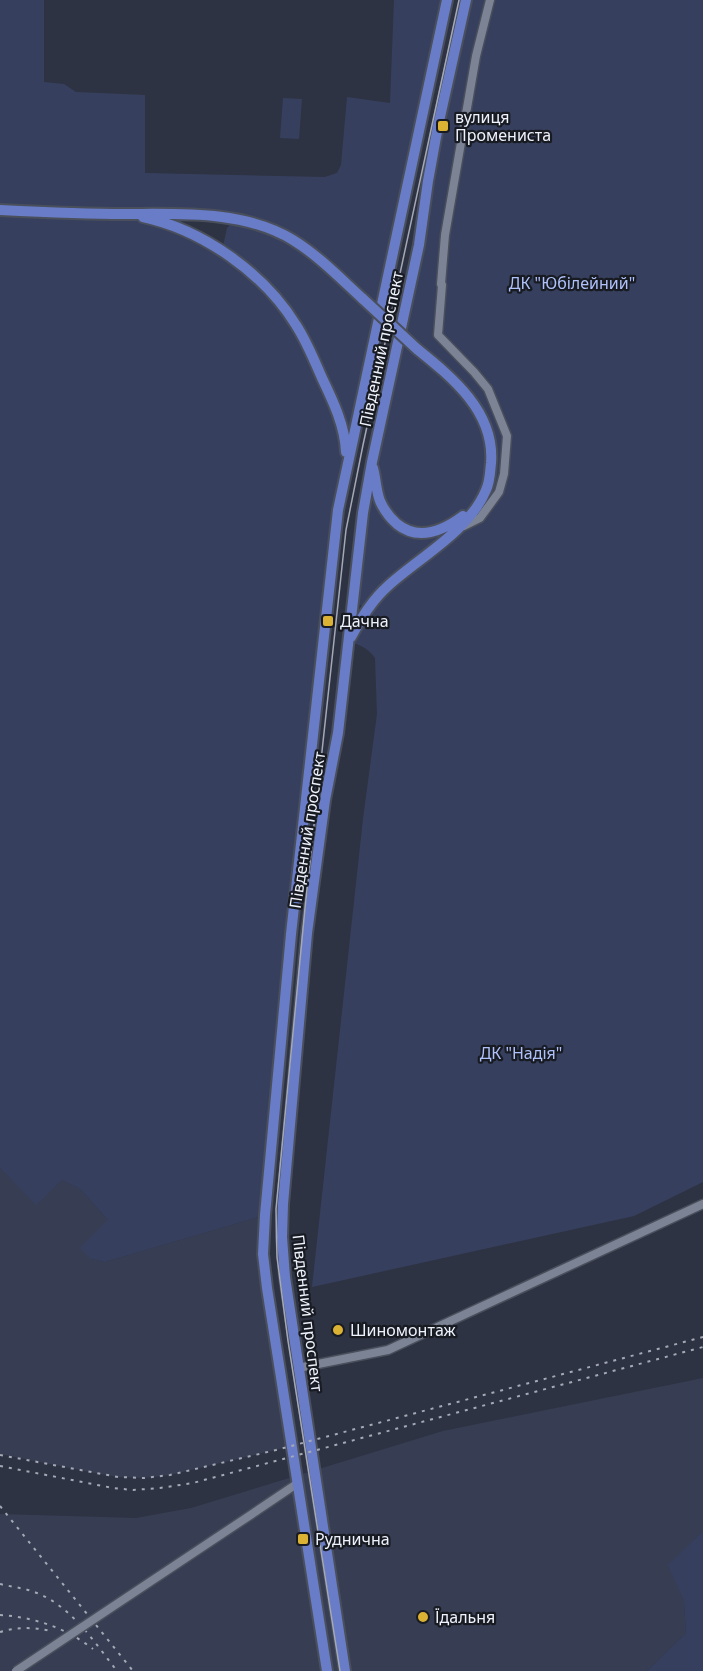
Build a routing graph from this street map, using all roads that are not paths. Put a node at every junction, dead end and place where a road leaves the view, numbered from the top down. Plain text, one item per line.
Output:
1 (447, 0) edge
2 (466, 0) edge
3 (490, 0) edge
4 (0, 210) edge
5 (122, 214) junction
6 (372, 462) junction
7 (347, 465) junction
8 (483, 498) junction
9 (454, 532) junction
10 (348, 641) junction
11 (703, 1204) edge
12 (298, 1368) junction
13 (298, 1483) junction
14 (16, 1671) edge
15 (327, 1671) edge
16 (345, 1671) edge

1 - 7 main road, Південний проспект
2 - 6 main road, Південний проспект
3 - 9 street
4 - 5 main road
5 - 7 main road
5 - 8 main road, bridge
6 - 8 main road
6 - 10 main road, Південний проспект
7 - 13 main road, Південний проспект
8 - 9 main road
9 - 10 main road
10 - 12 main road, Південний проспект
11 - 12 street
12 - 16 main road, Південний проспект
13 - 14 street, bridge
13 - 15 main road, Південний проспект

